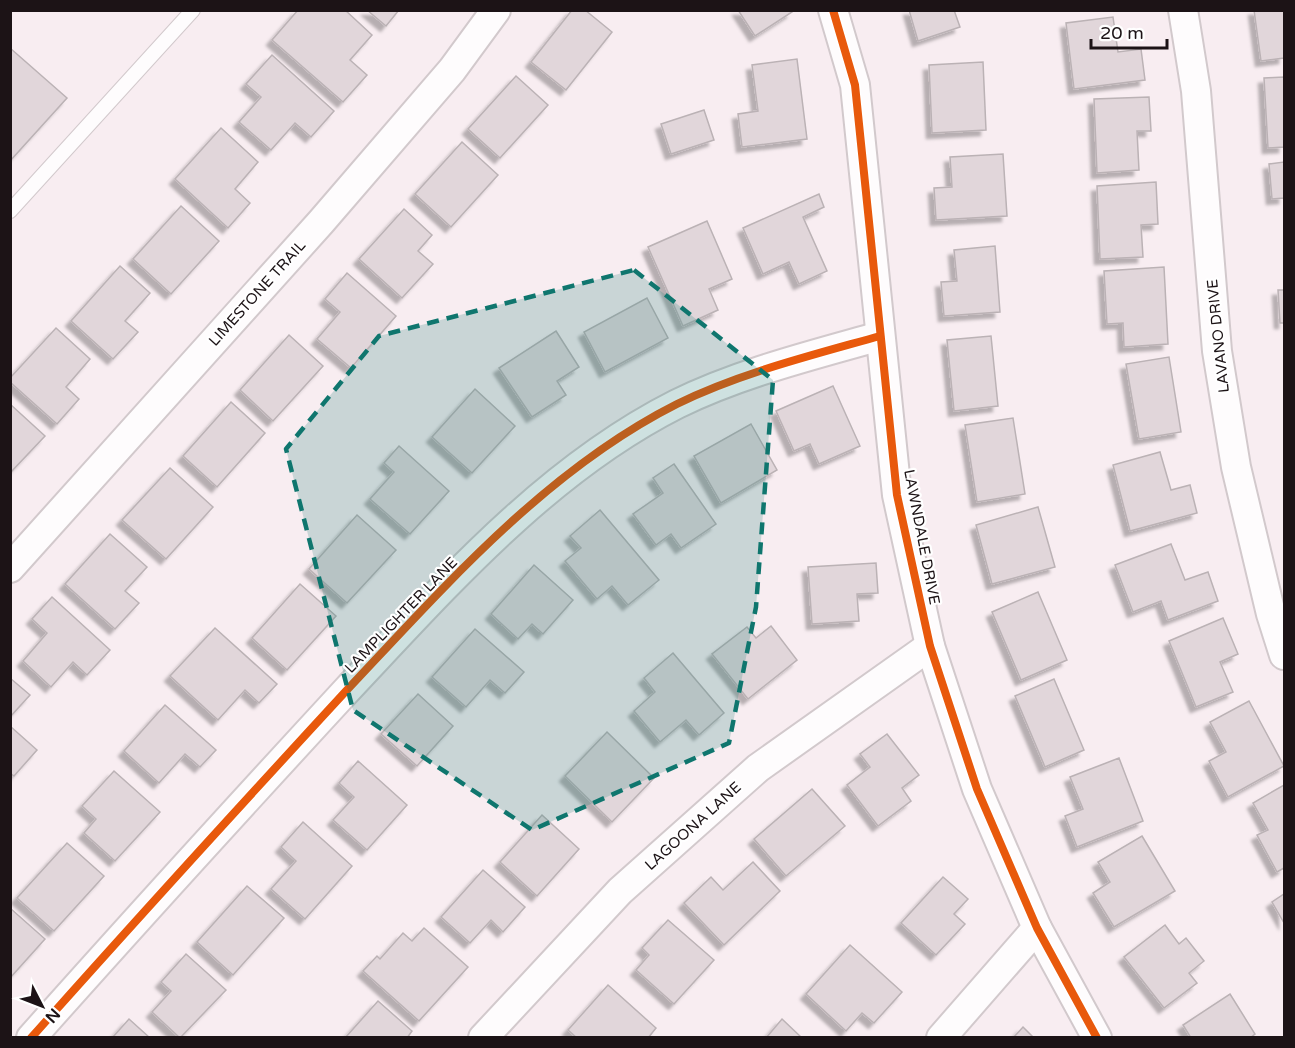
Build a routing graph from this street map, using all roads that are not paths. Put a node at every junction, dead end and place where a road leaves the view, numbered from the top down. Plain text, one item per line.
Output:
1 (496, 10) edge
2 (833, 10) edge
3 (1183, 10) edge
4 (188, 12) edge
5 (10, 211) edge
6 (880, 336) junction
7 (10, 568) edge
8 (930, 646) junction
9 (1284, 655) edge
10 (1037, 928) junction
11 (31, 1038) edge
12 (483, 1038) edge
13 (941, 1038) edge
14 (1097, 1038) edge

1 - 7 street, LIMESTONE TRAIL
2 - 6 street, LAWNDALE DRIVE
3 - 9 street, LAVANO DRIVE
4 - 5 lane
6 - 8 street, LAWNDALE DRIVE
6 - 11 street, LAMPLIGHTER LANE
8 - 10 street, LAWNDALE DRIVE
8 - 12 street, LAGOONA LANE
10 - 13 street
10 - 14 street, LAWNDALE DRIVE

